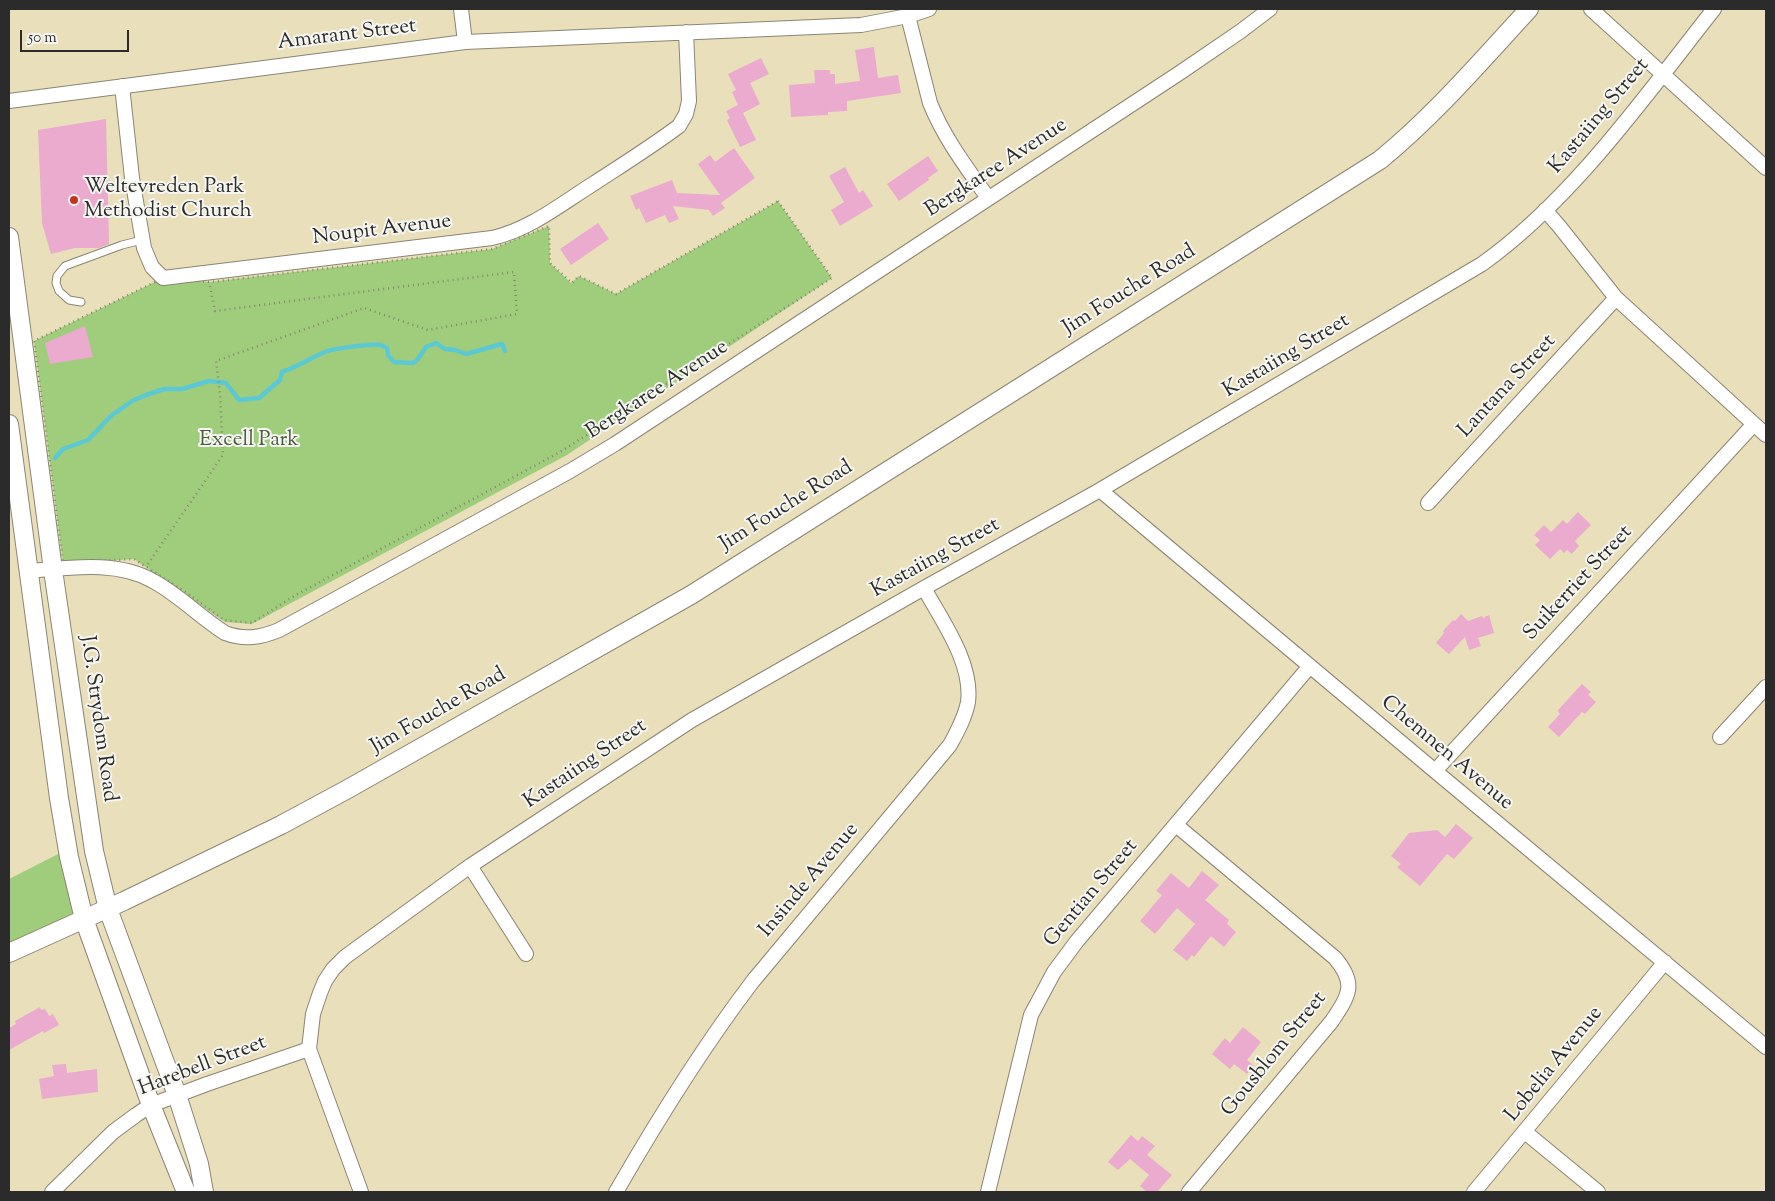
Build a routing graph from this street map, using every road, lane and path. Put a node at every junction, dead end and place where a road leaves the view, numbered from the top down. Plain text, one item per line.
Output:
1 (461, 9) edge
2 (929, 9) edge
3 (1270, 9) edge
4 (1530, 9) edge
5 (1591, 9) edge
6 (1714, 9) edge
7 (908, 16) junction
8 (686, 32) junction
9 (465, 42) junction
10 (1663, 73) junction
11 (122, 86) junction
12 (9, 101) edge
13 (1766, 168) edge
14 (988, 198) junction
15 (1544, 210) junction
16 (9, 237) edge
17 (142, 240) junction
18 (163, 278) junction
19 (210, 282) junction
20 (1616, 298) junction
21 (81, 302) dead end
22 (9, 424) edge
23 (1754, 424) junction
24 (1766, 435) edge
25 (1100, 490) junction
26 (1428, 503) dead end
27 (146, 567) junction
28 (53, 570) junction
29 (28, 571) junction
30 (924, 588) junction
31 (1310, 666) junction
32 (1766, 687) edge
33 (1720, 738) dead end
34 (1435, 771) junction
35 (1176, 825) junction
36 (470, 866) junction
37 (108, 908) junction
38 (84, 919) junction
39 (9, 953) edge
40 (526, 954) dead end
41 (1665, 962) junction
42 (1766, 1047) edge
43 (309, 1049) junction
44 (177, 1095) junction
45 (151, 1105) junction
46 (1525, 1132) junction
47 (52, 1192) edge
48 (186, 1192) edge
49 (204, 1192) edge
50 (361, 1192) edge
51 (616, 1192) edge
52 (988, 1192) edge
53 (1189, 1192) edge
54 (1474, 1192) edge
55 (1598, 1192) edge

1 - 9 street
2 - 7 street, Amarant Street
3 - 14 street, Bergkaree Avenue
4 - 37 street, Jim Fouche Road
5 - 10 street
6 - 10 street, Kastaiing Street
7 - 8 street, Amarant Street
7 - 14 street
8 - 9 street, Amarant Street
8 - 18 street, Noupit Avenue
9 - 11 street, Amarant Street
10 - 13 street
10 - 15 street, Kastaiing Street
11 - 12 street, Amarant Street
11 - 17 street
14 - 28 street, Bergkaree Avenue
15 - 20 street
15 - 25 street, Kastaiing Street
16 - 28 street, J.G. Strydom Road
17 - 18 street
17 - 21 lane
18 - 19 path
18 - 27 path
19 - 27 path
19 - 27 path
20 - 23 street
20 - 26 street, Lantana Street
22 - 29 street
23 - 24 street
23 - 34 street, Suikerriet Street
25 - 30 street, Kastaiing Street
25 - 31 street, Chemnen Avenue
28 - 29 street, Bergkaree Avenue
28 - 37 street, J.G. Strydom Road
29 - 38 street
30 - 36 street, Kastaiing Street
30 - 51 street, Insinde Avenue
31 - 34 street, Chemnen Avenue
31 - 35 street, Gentian Street
32 - 33 street
34 - 41 street, Chemnen Avenue
35 - 52 street, Gentian Street
35 - 53 street, Gousblom Street
36 - 40 street
36 - 43 street, Kastaiing Street
37 - 38 street, Jim Fouche Road
37 - 44 street, J.G. Strydom Road
38 - 39 street, Jim Fouche Road
38 - 45 street
41 - 42 street, Chemnen Avenue
41 - 46 street, Lobelia Avenue
43 - 44 street, Harebell Street
43 - 50 street, Kastaiing Street
44 - 45 street, Harebell Street
44 - 49 street, J.G. Strydom Road
45 - 47 street, Harebell Street
45 - 48 street
46 - 54 street, Lobelia Avenue
46 - 55 street

